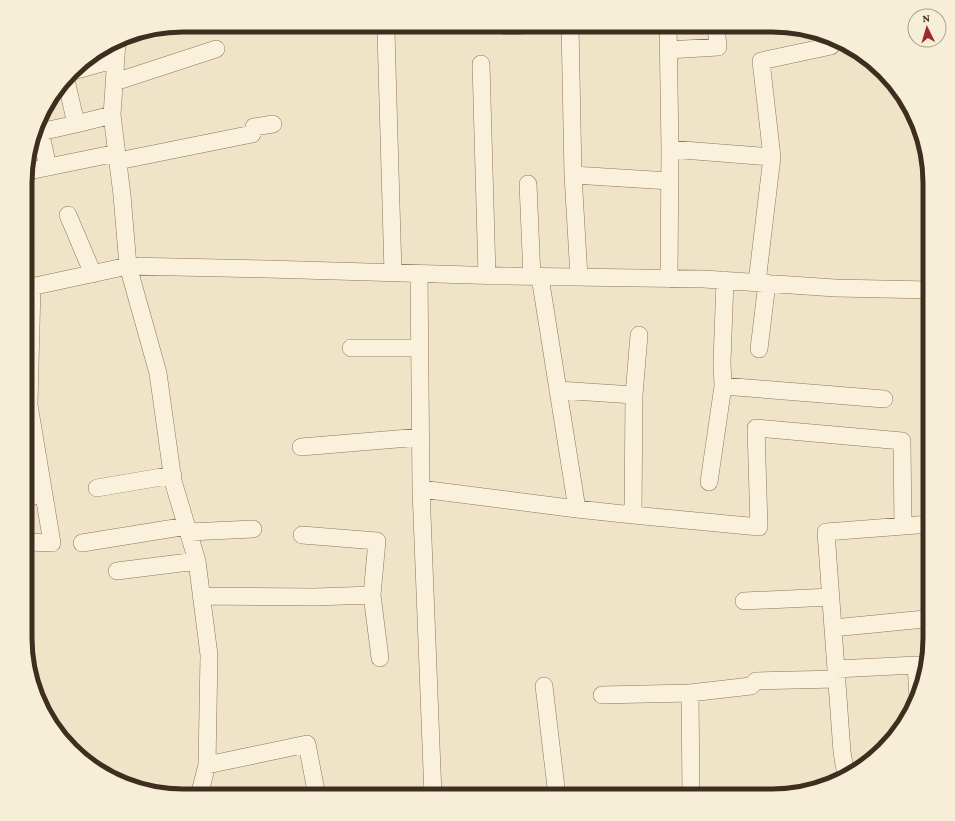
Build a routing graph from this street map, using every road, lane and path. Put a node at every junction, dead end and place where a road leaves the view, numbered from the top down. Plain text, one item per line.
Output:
1 (386, 32) edge
2 (570, 32) edge
3 (668, 32) edge
4 (717, 32) edge
5 (831, 46) dead end
6 (117, 48) edge
7 (216, 49) dead end
8 (668, 50) junction
9 (116, 59) junction
10 (481, 64) dead end
11 (87, 67) edge
12 (114, 82) junction
13 (67, 87) edge
14 (112, 115) junction
15 (76, 124) junction
16 (273, 124) dead end
17 (43, 129) edge
18 (41, 133) edge
19 (670, 149) junction
20 (118, 157) junction
21 (772, 157) junction
22 (48, 167) junction
23 (32, 170) edge
24 (573, 175) junction
25 (670, 181) junction
26 (528, 184) dead end
27 (68, 215) dead end
28 (128, 266) junction
29 (393, 273) junction
30 (93, 274) junction
31 (418, 274) junction
32 (487, 276) junction
33 (536, 277) junction
34 (579, 277) junction
35 (669, 279) junction
36 (725, 280) junction
37 (762, 283) junction
38 (32, 287) edge
39 (923, 290) edge
40 (639, 335) dead end
41 (351, 348) dead end
42 (419, 348) junction
43 (759, 348) dead end
44 (723, 386) junction
45 (558, 390) junction
46 (634, 395) junction
47 (884, 399) dead end
48 (32, 418) edge
49 (421, 437) junction
50 (301, 447) dead end
51 (173, 475) junction
52 (709, 482) dead end
53 (97, 488) dead end
54 (421, 489) junction
55 (44, 495) junction
56 (32, 496) edge
57 (577, 509) junction
58 (633, 515) junction
59 (923, 525) edge
60 (903, 526) junction
61 (188, 529) junction
62 (253, 529) dead end
63 (302, 535) dead end
64 (32, 542) edge
65 (82, 543) dead end
66 (197, 561) junction
67 (117, 571) dead end
68 (372, 595) junction
69 (202, 596) junction
70 (831, 597) junction
71 (744, 602) dead end
72 (923, 619) edge
73 (833, 628) junction
74 (380, 658) dead end
75 (836, 674) junction
76 (917, 680) edge
77 (544, 686) dead end
78 (690, 693) junction
79 (602, 695) dead end
80 (206, 764) junction
81 (845, 770) edge
82 (201, 789) edge
83 (316, 789) edge
84 (433, 789) edge
85 (557, 789) edge
86 (691, 789) edge

1 - 29 street
2 - 24 street
3 - 8 street
4 - 8 street
5 - 21 street
6 - 9 street
7 - 12 street
8 - 19 street
9 - 11 street
9 - 12 street
10 - 32 street
12 - 14 street
13 - 15 street
14 - 15 street
14 - 20 street
15 - 17 street
16 - 20 street
18 - 22 street
19 - 21 street
19 - 25 street
20 - 22 street
20 - 28 street
21 - 37 street
22 - 23 street
24 - 25 street
24 - 34 street
25 - 35 street
26 - 33 street
27 - 30 street
28 - 29 street
28 - 30 street
28 - 51 street
29 - 31 street
30 - 38 street
31 - 32 street
31 - 42 street
32 - 33 street
33 - 34 street
33 - 45 street
34 - 35 street
35 - 36 street
36 - 37 street
36 - 44 street
37 - 39 street
37 - 43 street
40 - 46 street
41 - 42 street
42 - 49 street
44 - 47 street
44 - 52 street
45 - 46 street
45 - 57 street
46 - 58 street
48 - 55 street
49 - 50 street
49 - 54 street
51 - 53 street
51 - 61 street
54 - 57 street
54 - 84 street
55 - 56 street
55 - 64 street
57 - 58 street
58 - 60 street
59 - 60 street
60 - 70 street
61 - 62 street
61 - 65 street
61 - 66 street
63 - 68 street
66 - 67 street
66 - 69 street
68 - 69 street
68 - 74 street
69 - 80 street
70 - 71 street
70 - 73 street
72 - 73 street
73 - 75 street
75 - 76 street
75 - 78 street
75 - 81 street
77 - 85 street
78 - 79 street
78 - 86 street
80 - 82 street
80 - 83 street

